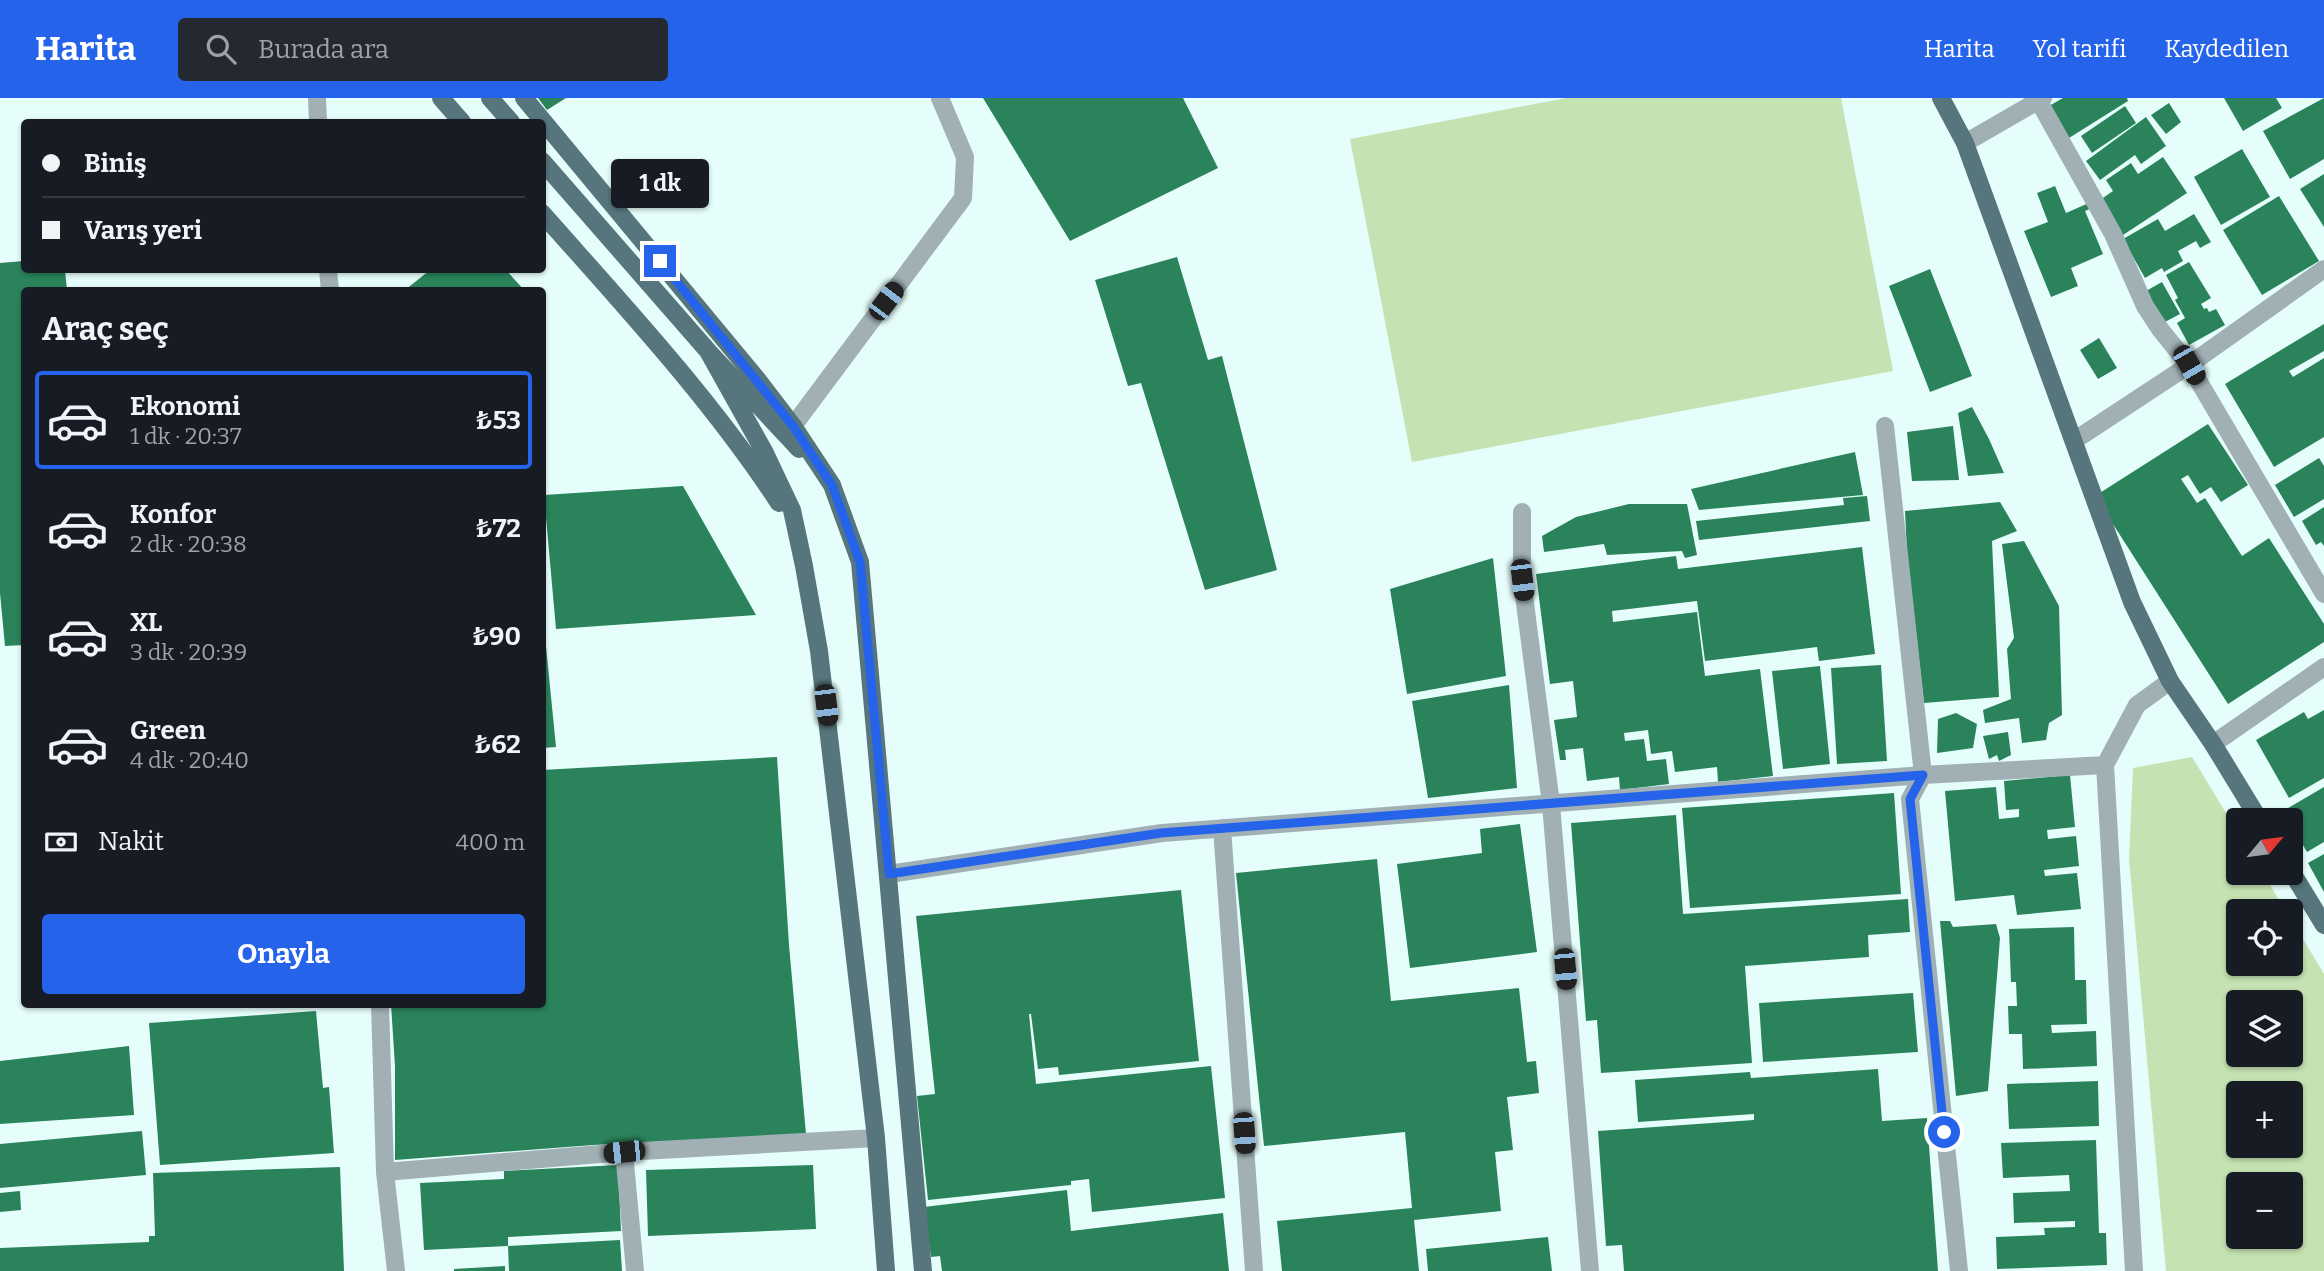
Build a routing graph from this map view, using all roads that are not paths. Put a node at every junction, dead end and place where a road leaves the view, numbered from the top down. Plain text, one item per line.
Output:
1 (317, 98) edge
2 (441, 98) edge
3 (490, 98) edge
4 (524, 98) edge
5 (940, 98) edge
6 (1941, 98) edge
7 (2040, 99) edge
8 (318, 119) edge
9 (459, 119) edge
10 (508, 119) edge
11 (541, 119) edge
12 (546, 125) edge
13 (1965, 143) junction
14 (546, 166) edge
15 (546, 218) edge
16 (2324, 269) edge
17 (708, 351) junction
18 (2189, 365) junction
19 (793, 426) junction
20 (1885, 426) dead end
21 (2075, 440) junction
22 (832, 485) junction
23 (1522, 512) dead end
24 (804, 566) junction
25 (2324, 594) edge
26 (2324, 667) edge
27 (2170, 681) junction
28 (2213, 744) junction
29 (2105, 765) junction
30 (1923, 775) junction
31 (1551, 804) junction
32 (2252, 808) edge
33 (1222, 828) junction
34 (889, 874) junction
35 (2300, 886) edge
36 (2324, 925) edge
37 (380, 1008) edge
38 (876, 1138) junction
39 (624, 1152) junction
40 (385, 1172) junction
41 (396, 1271) edge
42 (635, 1271) edge
43 (886, 1271) edge
44 (923, 1271) edge
45 (1254, 1271) edge
46 (1590, 1271) edge
47 (1959, 1271) edge
48 (2134, 1271) edge

1 - 8 street
2 - 9 main road
3 - 10 main road
4 - 11 main road
5 - 19 street
6 - 13 main road
7 - 13 street
7 - 18 street
12 - 19 main road
13 - 21 main road
14 - 17 main road
15 - 24 main road
16 - 18 street
17 - 22 main road
17 - 24 main road
18 - 21 street
18 - 25 street
19 - 22 main road
20 - 30 street
21 - 27 main road
22 - 34 main road
23 - 31 street
24 - 38 main road
26 - 28 street
27 - 28 main road
27 - 29 street
28 - 32 main road
29 - 30 street
29 - 48 street
30 - 31 street
30 - 47 street
31 - 33 street
31 - 46 street
33 - 34 street
33 - 45 street
34 - 44 main road
35 - 36 main road
37 - 40 street
38 - 39 street
38 - 43 main road
39 - 40 street
39 - 42 street
40 - 41 street

